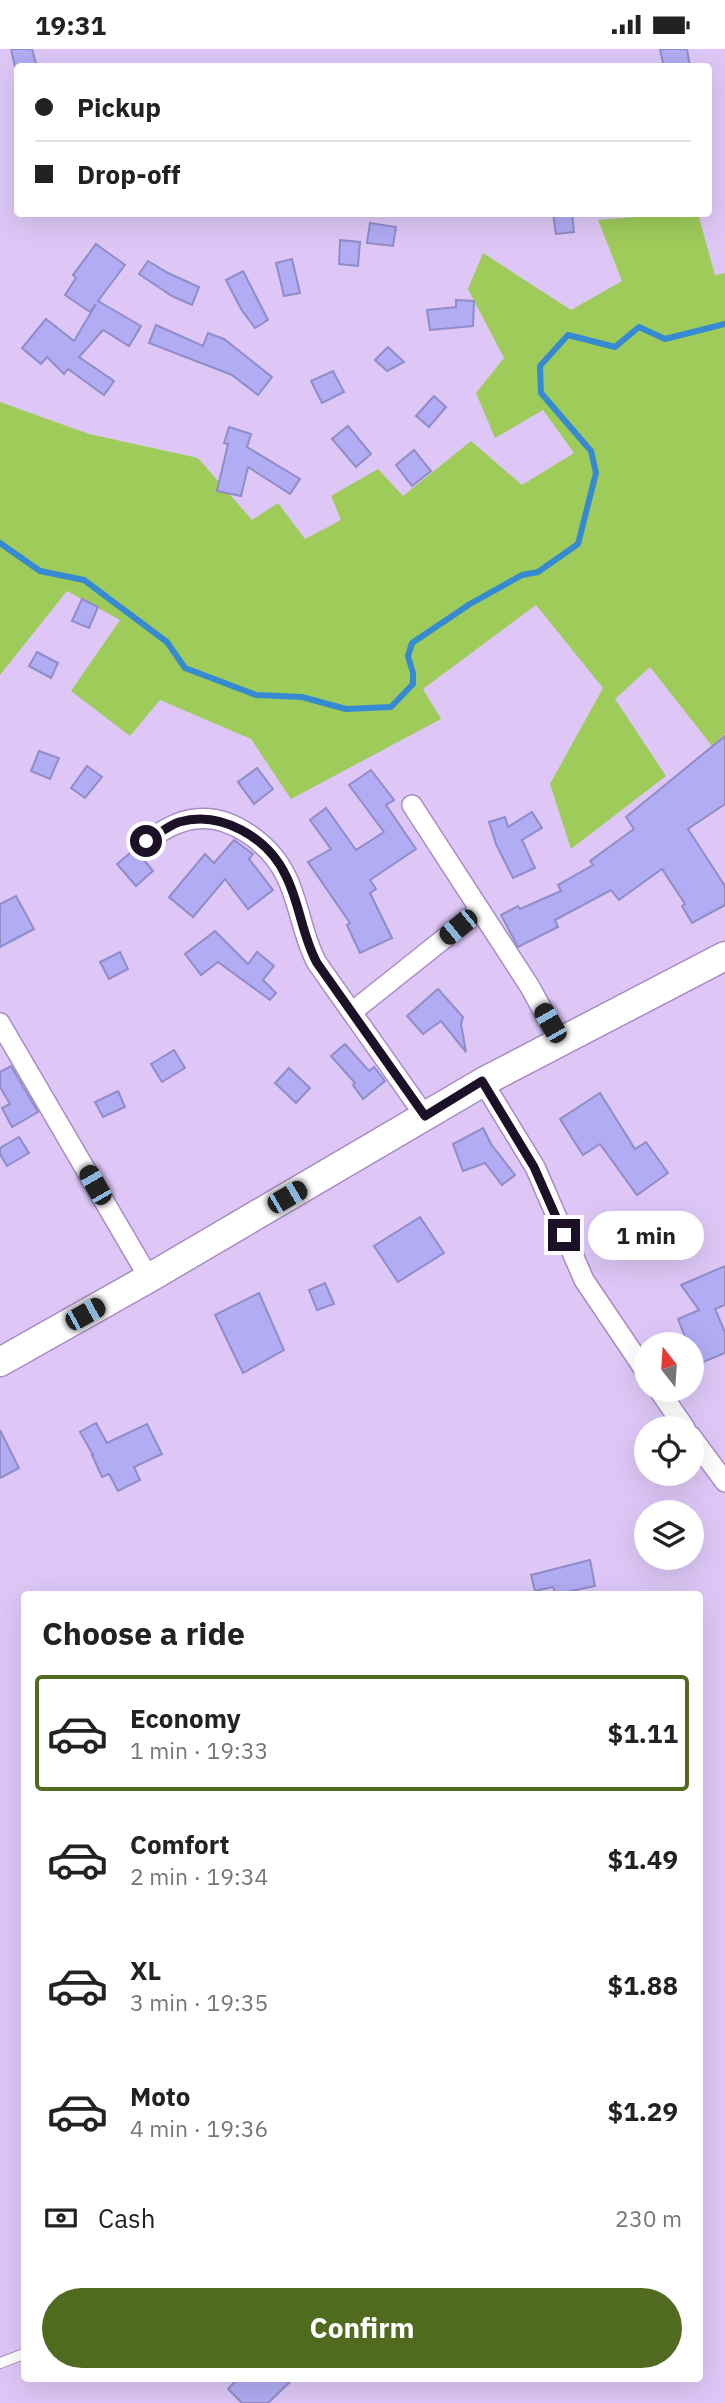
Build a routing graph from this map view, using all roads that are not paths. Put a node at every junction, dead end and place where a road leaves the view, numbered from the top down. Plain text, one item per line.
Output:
1 (412, 805) dead end
2 (146, 841) dead end
3 (480, 910) junction
4 (725, 956) edge
5 (352, 1012) junction
6 (0, 1023) edge
7 (560, 1041) junction
8 (482, 1081) junction
9 (425, 1116) junction
10 (149, 1278) junction
11 (634, 1353) edge
12 (0, 1362) edge
13 (704, 1454) edge
14 (725, 1482) edge
15 (21, 2355) edge
16 (0, 2363) edge

1 - 3 street
2 - 5 street
3 - 5 street
3 - 7 street
4 - 7 main road
5 - 9 street
6 - 10 street
7 - 8 main road
8 - 9 main road
8 - 11 street
9 - 10 main road
10 - 12 main road
13 - 14 street
15 - 16 lane

